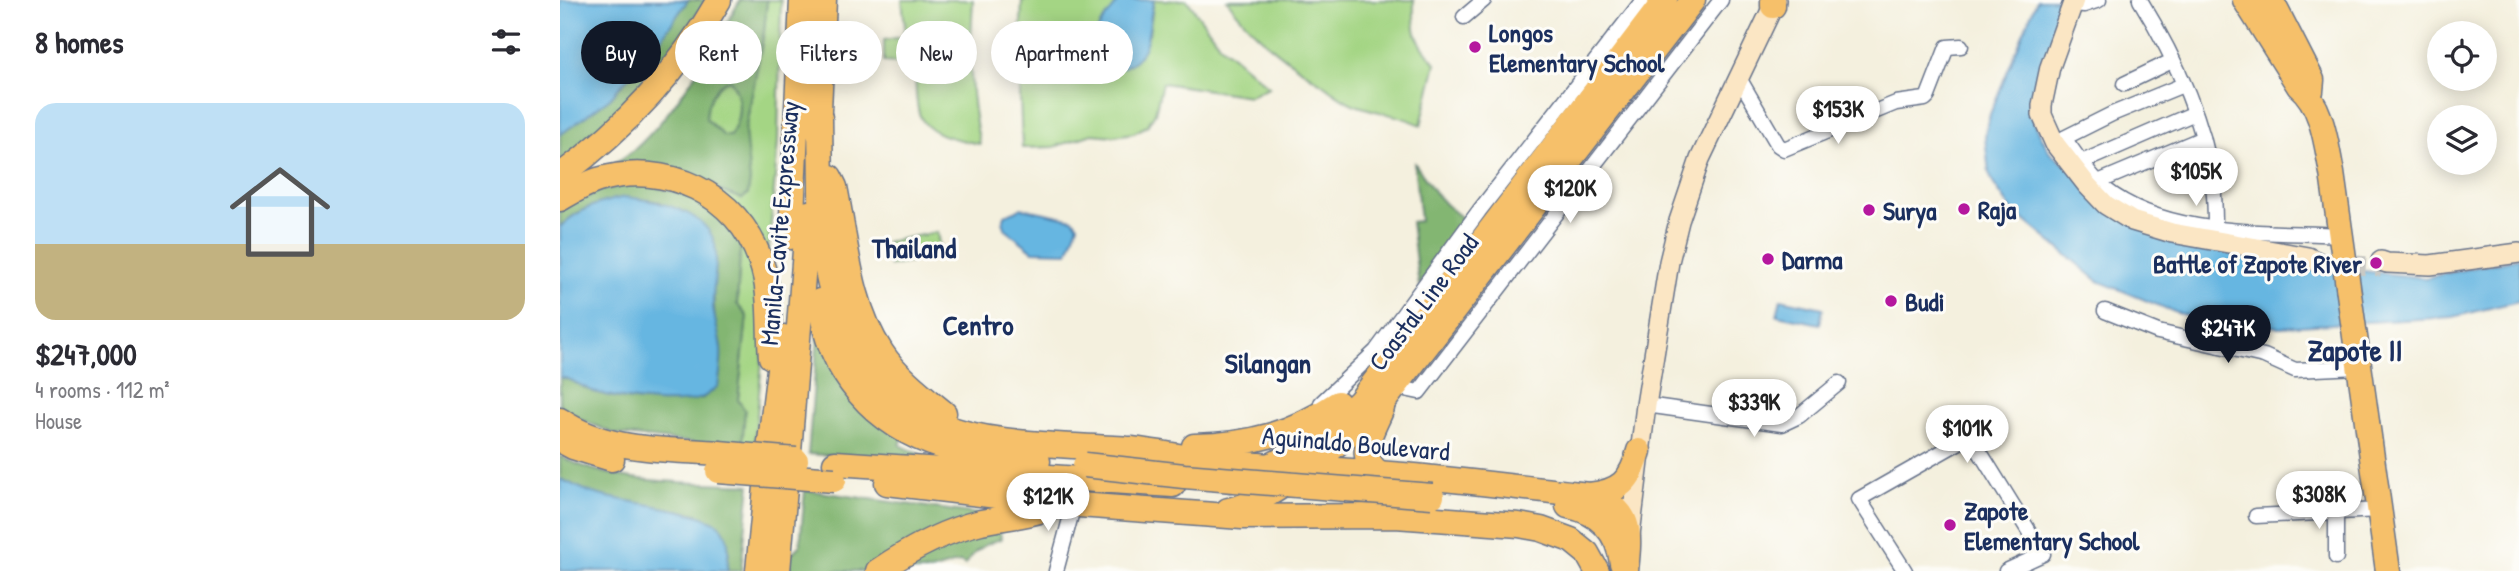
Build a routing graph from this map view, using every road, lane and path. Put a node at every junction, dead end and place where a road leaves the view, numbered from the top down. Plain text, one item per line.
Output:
1 (719, 0) edge
2 (802, 0) edge
3 (824, 0) edge
4 (1484, 0) edge
5 (1643, 0) edge
6 (1665, 0) edge
7 (1693, 0) edge
8 (1721, 0) edge
9 (2099, 0) edge
10 (2140, 0) edge
11 (2245, 0) edge
12 (2271, 0) edge
13 (1773, 1) edge
14 (2073, 2) edge
15 (1464, 17) dead end
16 (1961, 46) dead end
17 (2172, 61) junction
18 (1740, 78) junction
19 (2124, 83) dead end
20 (2183, 85) junction
21 (2310, 95) junction
22 (2194, 113) junction
23 (820, 118) junction
24 (2203, 138) junction
25 (822, 157) junction
26 (2082, 162) junction
27 (560, 176) edge
28 (1542, 178) junction
29 (2098, 182) junction
30 (560, 199) edge
31 (2215, 228) junction
32 (2341, 235) junction
33 (822, 247) junction
34 (2519, 253) edge
35 (2315, 258) tunnel mouth
36 (2383, 264) tunnel mouth
37 (2105, 311) dead end
38 (1389, 363) junction
39 (2358, 367) junction
40 (1839, 383) dead end
41 (775, 392) junction
42 (1390, 393) junction
43 (1646, 405) junction
44 (560, 420) edge
45 (969, 433) junction
46 (1272, 436) junction
47 (560, 440) edge
48 (1134, 450) junction
49 (1639, 451) junction
50 (718, 462) junction
51 (1273, 465) junction
52 (1305, 468) junction
53 (834, 472) junction
54 (1373, 472) junction
55 (1589, 495) junction
56 (1069, 504) junction
57 (2380, 510) junction
58 (2336, 513) junction
59 (1203, 514) junction
60 (1366, 515) junction
61 (2256, 516) dead end
62 (1630, 536) junction
63 (2336, 556) dead end
64 (1060, 570) edge
65 (758, 571) edge
66 (778, 571) edge
67 (878, 571) edge
68 (1597, 571) edge
69 (1625, 571) edge
70 (1905, 571) edge
71 (2006, 571) edge
72 (2388, 571) edge

1 - 27 highway
2 - 41 highway, Manila–Cavite Expressway
3 - 23 highway, Manila–Cavite Expressway
4 - 15 street
5 - 46 street
6 - 28 highway, Coastal Line Road
7 - 28 highway, Coastal Line Road
8 - 42 street
9 - 14 street
10 - 17 street
11 - 21 highway
12 - 21 highway
13 - 18 main road
14 - 35 main road
16 - 18 street
17 - 19 street
17 - 20 street
18 - 43 main road
20 - 22 street
20 - 26 street
21 - 32 highway
22 - 24 street
22 - 26 street
23 - 25 highway
23 - 41 highway, Manila–Cavite Expressway
24 - 29 street
24 - 31 street
25 - 33 highway
25 - 45 highway
26 - 29 street
28 - 38 highway, Coastal Line Road
28 - 42 highway, Coastal Line Road
29 - 31 street
30 - 41 highway
31 - 32 street
32 - 39 highway
33 - 45 highway, Aguinaldo Boulevard
33 - 69 highway, bridge
34 - 36 main road
37 - 39 street
38 - 46 highway
38 - 51 highway, Coastal Line Road
39 - 57 highway
40 - 43 street
42 - 52 highway, Coastal Line Road
42 - 54 highway
43 - 49 main road
44 - 50 highway
45 - 48 highway, Aguinaldo Boulevard
46 - 48 highway
47 - 50 highway
48 - 51 highway, Aguinaldo Boulevard
49 - 55 highway
49 - 62 main road
50 - 53 highway, bridge
51 - 52 highway, Aguinaldo Boulevard
51 - 53 highway
52 - 54 highway, Aguinaldo Boulevard
52 - 59 highway, Coastal Line Road
53 - 56 highway
54 - 55 highway, Aguinaldo Boulevard
54 - 60 highway
55 - 62 highway, Aguinaldo Boulevard
56 - 59 highway
56 - 64 street
56 - 67 highway
57 - 58 street
57 - 72 highway
58 - 61 street
58 - 63 street
59 - 60 highway
60 - 68 highway
62 - 69 highway
65 - 66 highway
70 - 71 street

